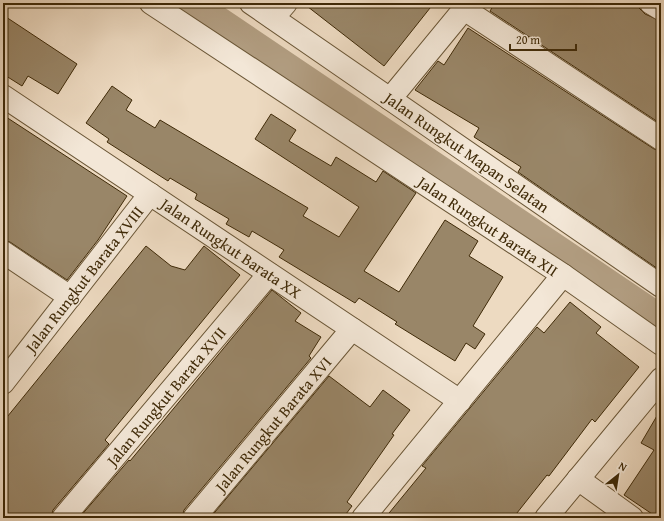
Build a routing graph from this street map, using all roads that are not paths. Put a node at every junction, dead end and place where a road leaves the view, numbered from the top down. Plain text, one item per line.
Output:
1 (151, 3) edge
2 (251, 3) edge
3 (651, 3) edge
4 (466, 6) edge
5 (661, 9) edge
6 (279, 11) edge
7 (3, 96) edge
8 (390, 99) junction
9 (661, 139) edge
10 (150, 194) junction
11 (3, 252) edge
12 (269, 274) junction
13 (563, 275) junction
14 (661, 286) edge
15 (70, 297) junction
16 (352, 329) junction
17 (661, 344) edge
18 (661, 378) edge
19 (4, 381) edge
20 (460, 401) junction
21 (578, 479) junction
22 (63, 518) edge
23 (194, 518) edge
24 (363, 518) edge
25 (546, 518) edge
26 (632, 518) edge

1 - 13 street, Jalan Rungkut Barata XII
2 - 6 street, Jalan Rungkut Mapan Selatan
3 - 5 street
4 - 8 street
4 - 9 street
6 - 8 street, Jalan Rungkut Mapan Selatan
7 - 10 street, Jalan Rungkut Barata XX
8 - 14 street, Jalan Rungkut Mapan Selatan
10 - 12 street, Jalan Rungkut Barata XX
10 - 15 street, Jalan Rungkut Barata XVIII
11 - 15 street
12 - 16 street, Jalan Rungkut Barata XX
12 - 22 street, Jalan Rungkut Barata XVII
13 - 17 street
13 - 20 street, Jalan Rungkut Barata XII
15 - 19 street, Jalan Rungkut Barata XVIII
16 - 20 street, Jalan Rungkut Barata XX
16 - 23 street, Jalan Rungkut Barata XVI
18 - 21 street
20 - 24 street, Jalan Rungkut Barata XII
21 - 25 street
21 - 26 street

